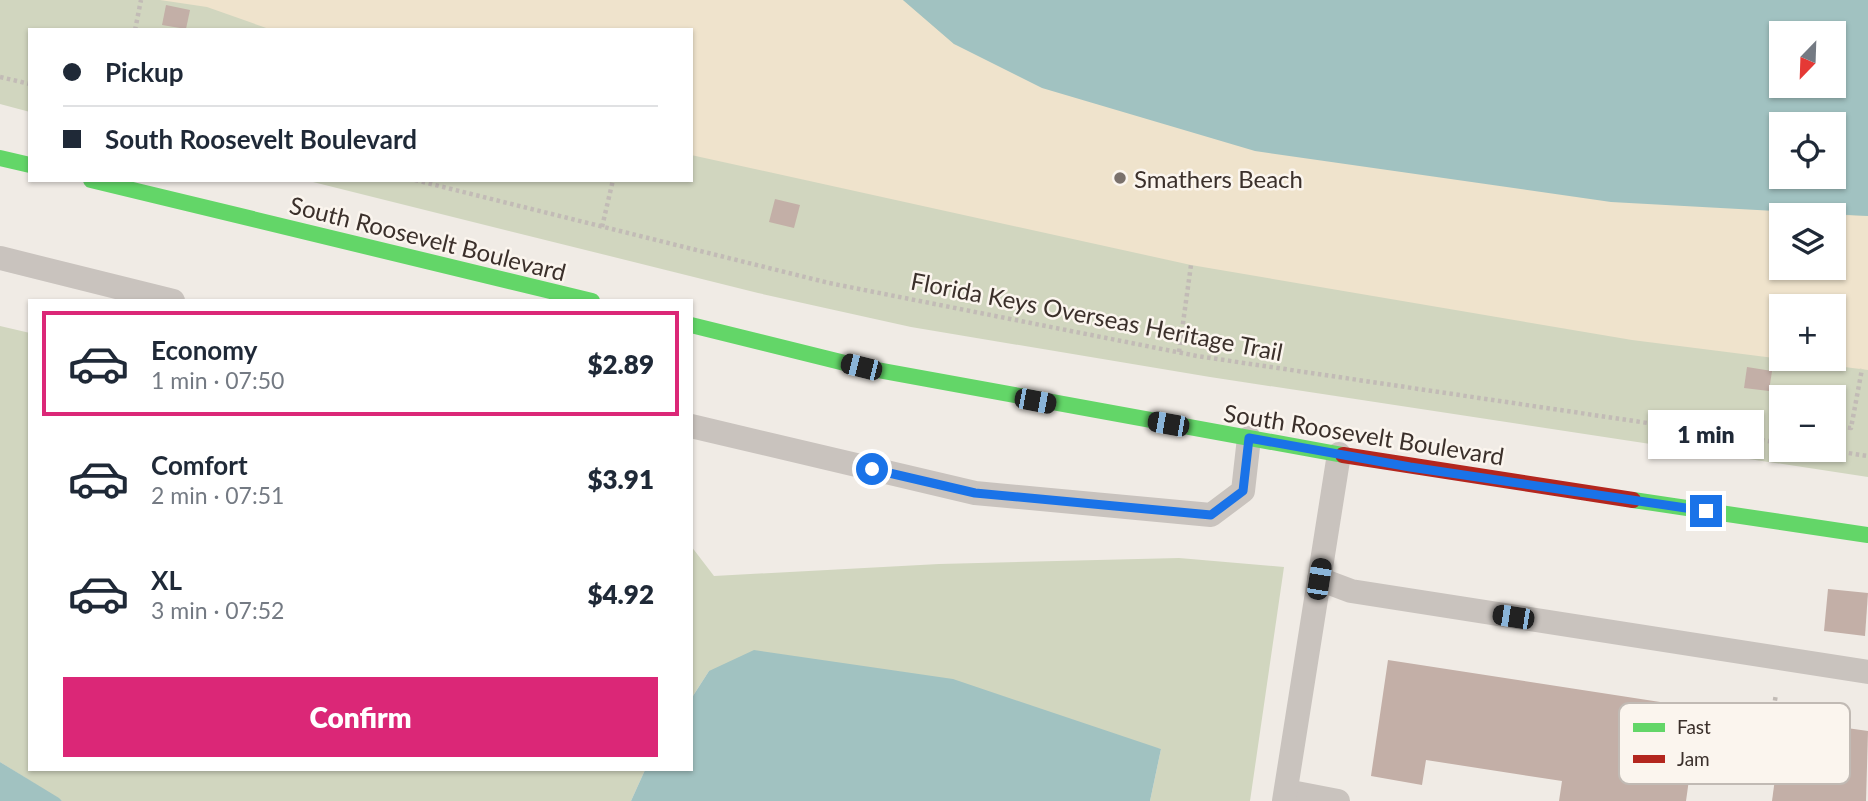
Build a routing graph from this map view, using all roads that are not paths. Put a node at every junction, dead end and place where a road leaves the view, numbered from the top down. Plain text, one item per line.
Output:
1 (0, 158) edge
2 (28, 165) edge
3 (99, 182) edge
4 (0, 258) edge
5 (165, 299) edge
6 (584, 299) edge
7 (693, 325) edge
8 (693, 426) edge
9 (1249, 438) junction
10 (1339, 454) junction
11 (1868, 535) edge
12 (1319, 579) junction
13 (1868, 672) edge
14 (1285, 796) edge
15 (1338, 801) edge

1 - 2 main road
3 - 6 main road, South Roosevelt Boulevard
4 - 5 lane
7 - 9 main road, South Roosevelt Boulevard
8 - 9 lane
9 - 10 main road, South Roosevelt Boulevard
10 - 11 main road, South Roosevelt Boulevard
10 - 12 lane
12 - 13 lane
12 - 14 lane
14 - 15 lane

